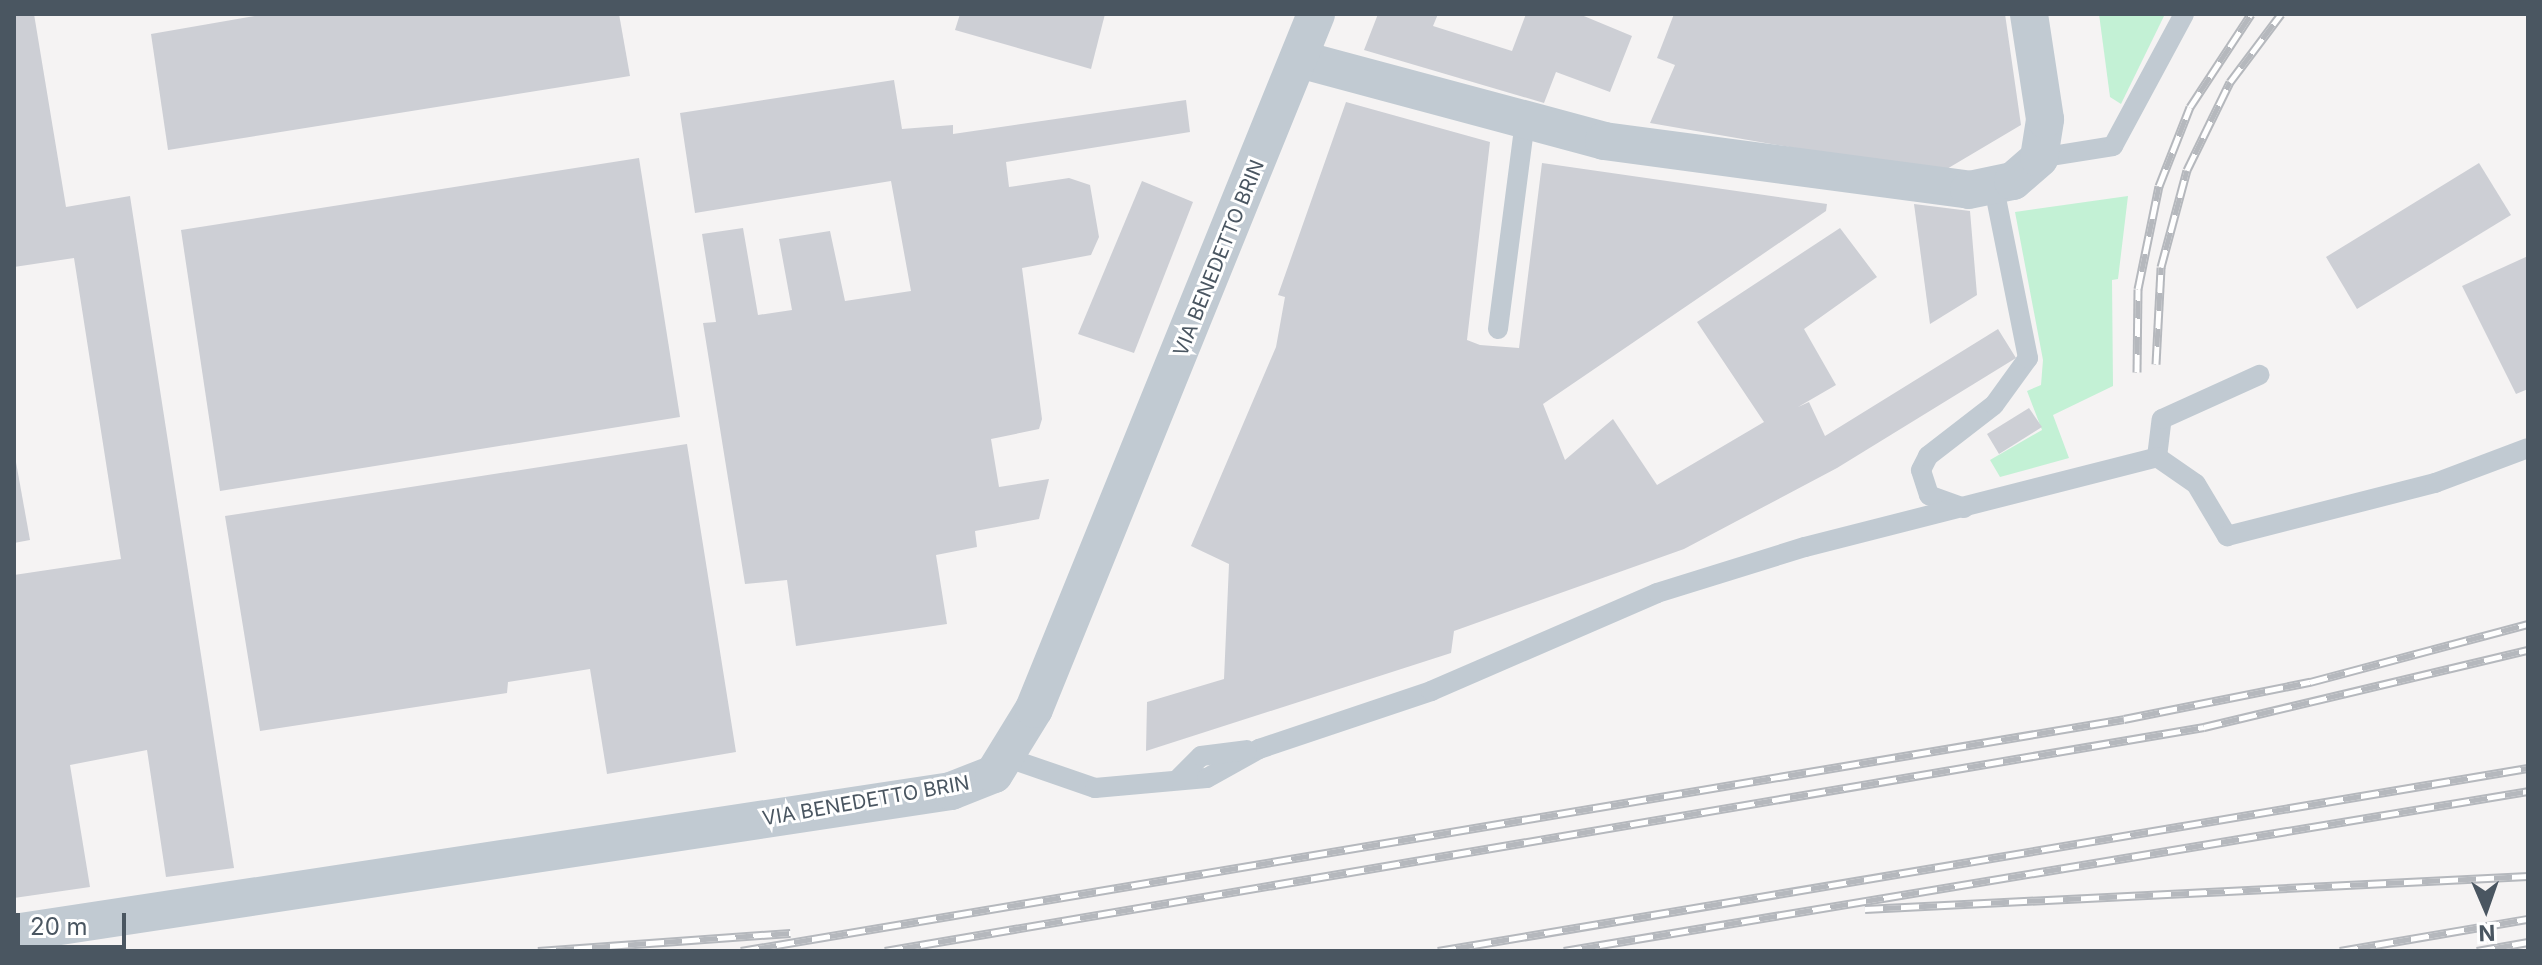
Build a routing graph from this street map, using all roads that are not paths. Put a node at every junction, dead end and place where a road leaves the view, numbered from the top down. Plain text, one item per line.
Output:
1 (1316, 14) edge
2 (2029, 14) edge
3 (2184, 14) edge
4 (1299, 59) junction
5 (1525, 122) junction
6 (2039, 158) junction
7 (1994, 188) junction
8 (1498, 329) dead end
9 (2259, 375) dead end
10 (2528, 448) edge
11 (2157, 457) junction
12 (1968, 508) junction
13 (1008, 758) junction
14 (14, 933) edge

1 - 4 street, VIA BENEDETTO BRIN
2 - 6 street
3 - 6 lane
4 - 5 street
4 - 13 street, VIA BENEDETTO BRIN
5 - 7 street
5 - 8 lane
6 - 7 street
7 - 12 lane
9 - 11 lane
10 - 11 lane
11 - 12 lane
12 - 13 lane
13 - 14 street, VIA BENEDETTO BRIN

